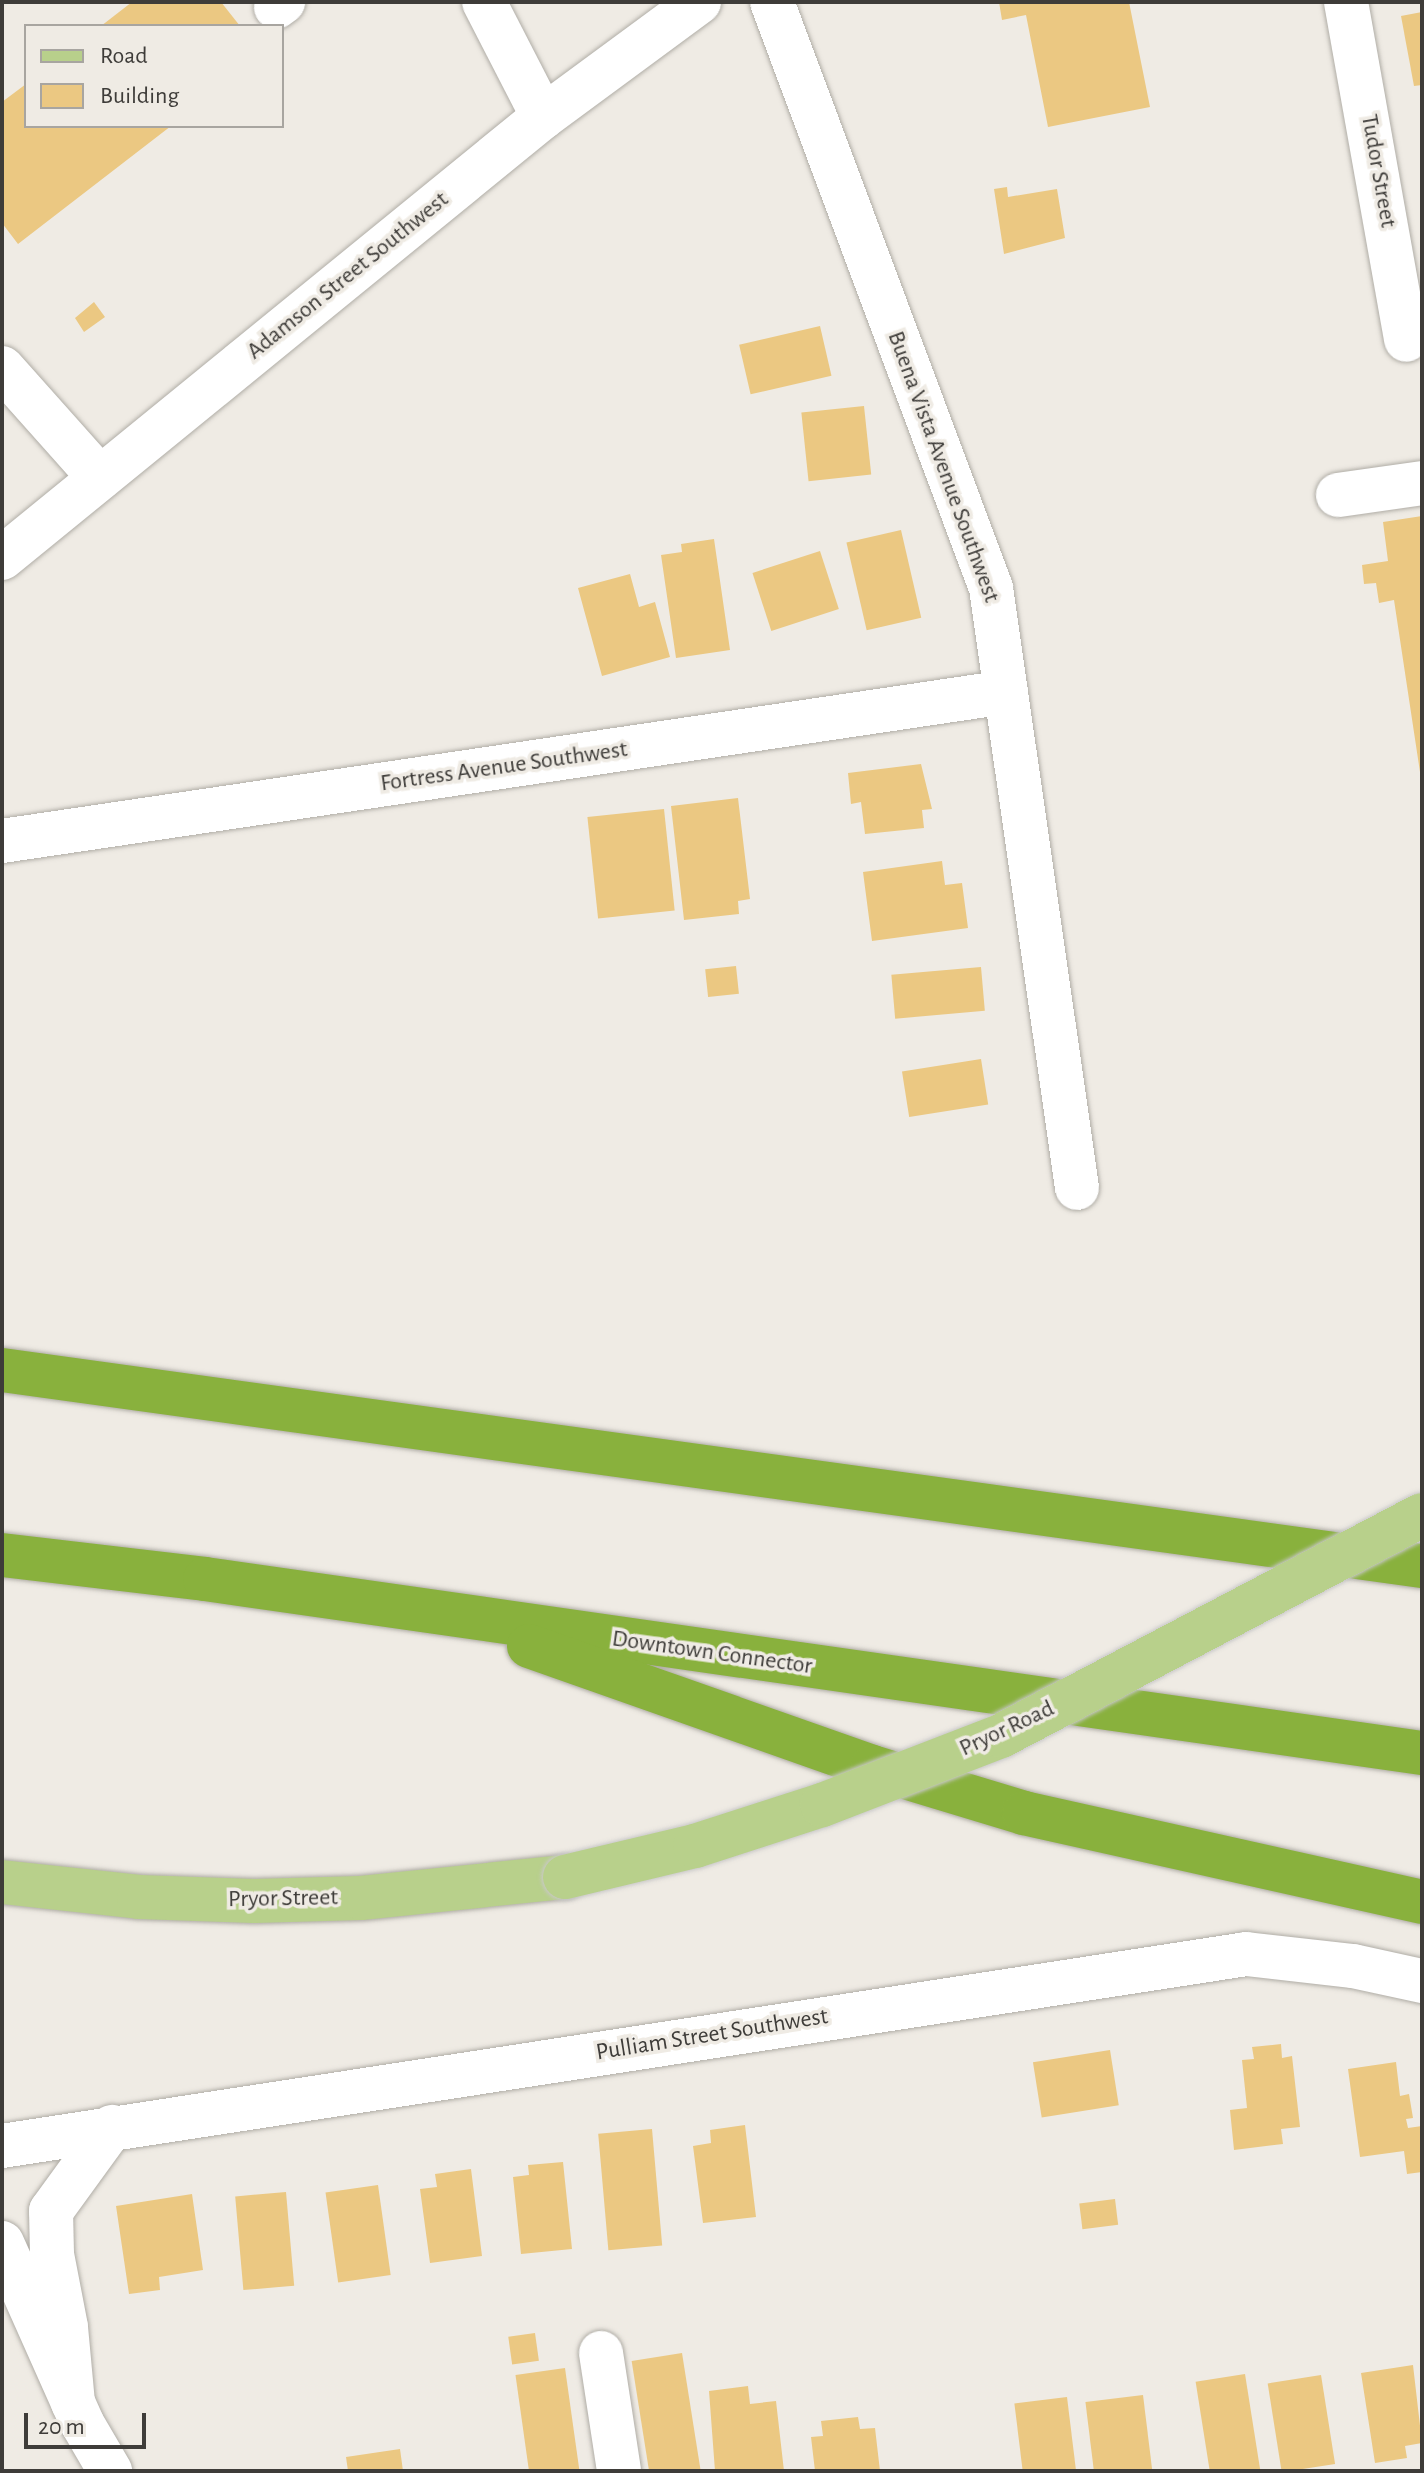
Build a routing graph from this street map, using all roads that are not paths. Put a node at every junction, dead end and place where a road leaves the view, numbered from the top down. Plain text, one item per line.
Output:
1 (484, 2) edge
2 (699, 2) edge
3 (772, 2) edge
4 (1346, 2) edge
5 (543, 117) junction
6 (1406, 340) dead end
7 (2, 368) edge
8 (100, 478) junction
9 (1422, 483) edge
10 (1338, 495) dead end
11 (2, 558) edge
12 (1006, 692) junction
13 (2, 841) edge
14 (1077, 1188) dead end
15 (2, 1370) edge
16 (1422, 1515) edge
17 (2, 1555) edge
18 (1422, 1566) edge
19 (436, 1614) junction
20 (1422, 1753) edge
21 (565, 1877) joint
22 (2, 1882) edge
23 (1422, 1902) edge
24 (1422, 1981) edge
25 (112, 2127) junction
26 (2, 2146) edge
27 (3, 2250) edge
28 (601, 2353) dead end
29 (73, 2403) junction
30 (110, 2471) edge
31 (619, 2471) edge

1 - 5 street
2 - 5 street, Adamson Street Southwest
3 - 12 street, Buena Vista Avenue Southwest
4 - 6 street, Tudor Street
5 - 8 street, Adamson Street Southwest
7 - 8 street
8 - 11 street, Adamson Street Southwest
9 - 10 street
12 - 13 street, Fortress Avenue Southwest
12 - 14 street, Buena Vista Avenue Southwest
15 - 18 highway
16 - 21 main road, Pryor Road, bridge
17 - 19 highway, Downtown Connector
19 - 20 highway, Downtown Connector
19 - 23 highway
21 - 22 main road, Pryor Street
24 - 25 street, Pulliam Street Southwest
25 - 26 street, Pulliam Street Southwest
25 - 29 street
27 - 29 street
28 - 31 street
29 - 30 street

